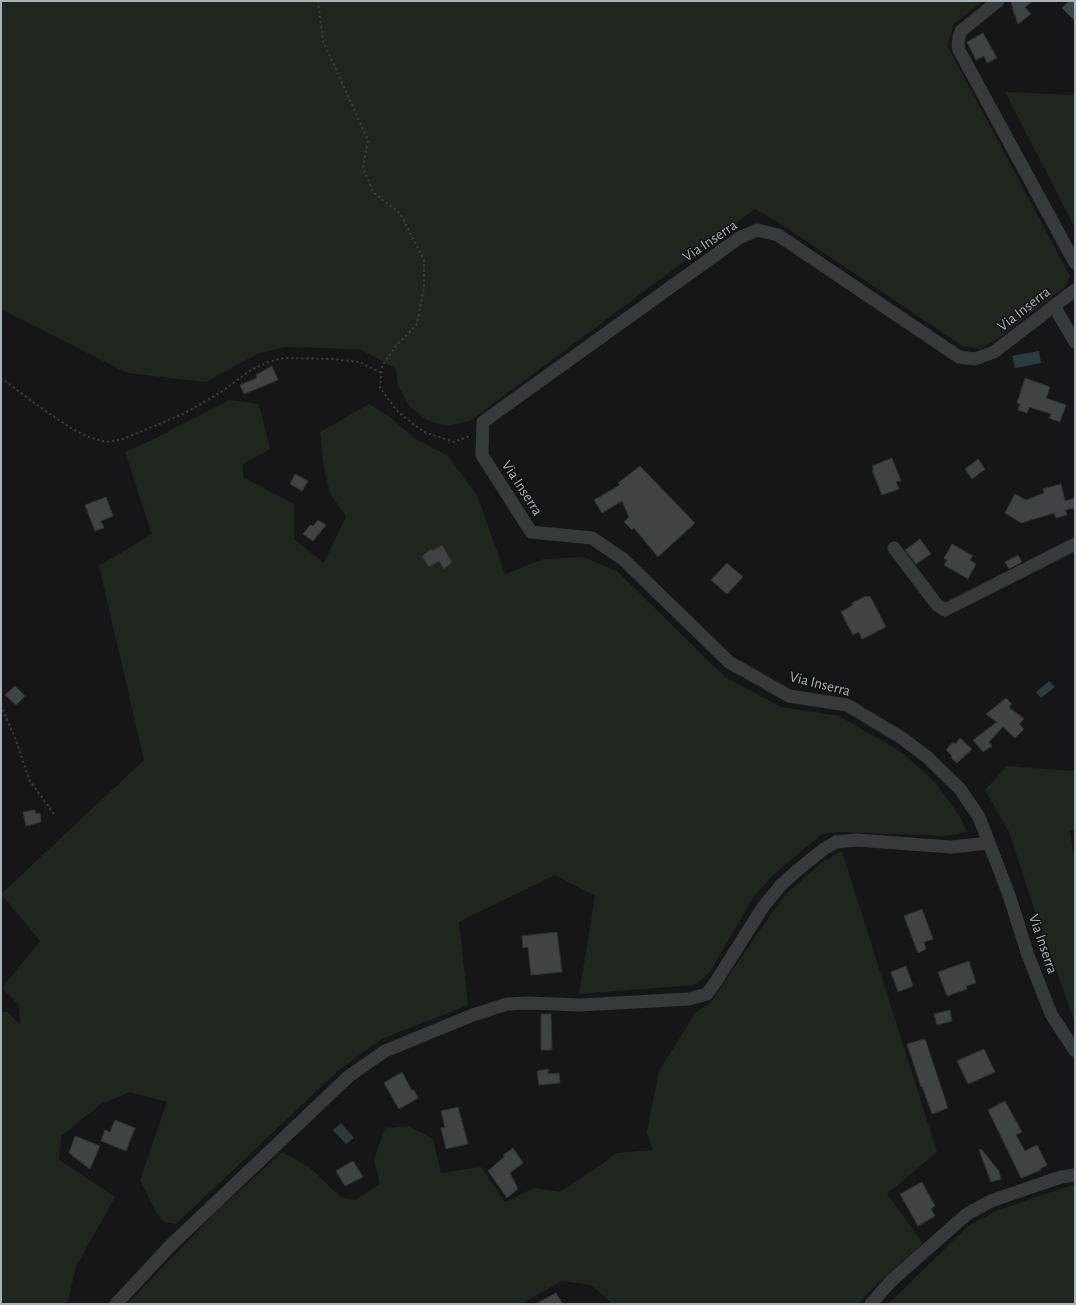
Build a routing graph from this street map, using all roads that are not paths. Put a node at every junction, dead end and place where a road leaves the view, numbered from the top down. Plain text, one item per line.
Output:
1 (998, 1) edge
2 (1075, 263) edge
3 (1075, 290) edge
4 (1054, 306) junction
5 (1075, 342) edge
6 (1075, 544) edge
7 (894, 548) dead end
8 (989, 843) junction
9 (1075, 1051) edge
10 (1075, 1175) edge
11 (116, 1304) edge
12 (870, 1304) edge

1 - 2 street
3 - 4 street, Via Inserra
4 - 5 street
4 - 8 street, Via Inserra
6 - 7 street
8 - 9 street, Via Inserra
8 - 11 street
10 - 12 street

